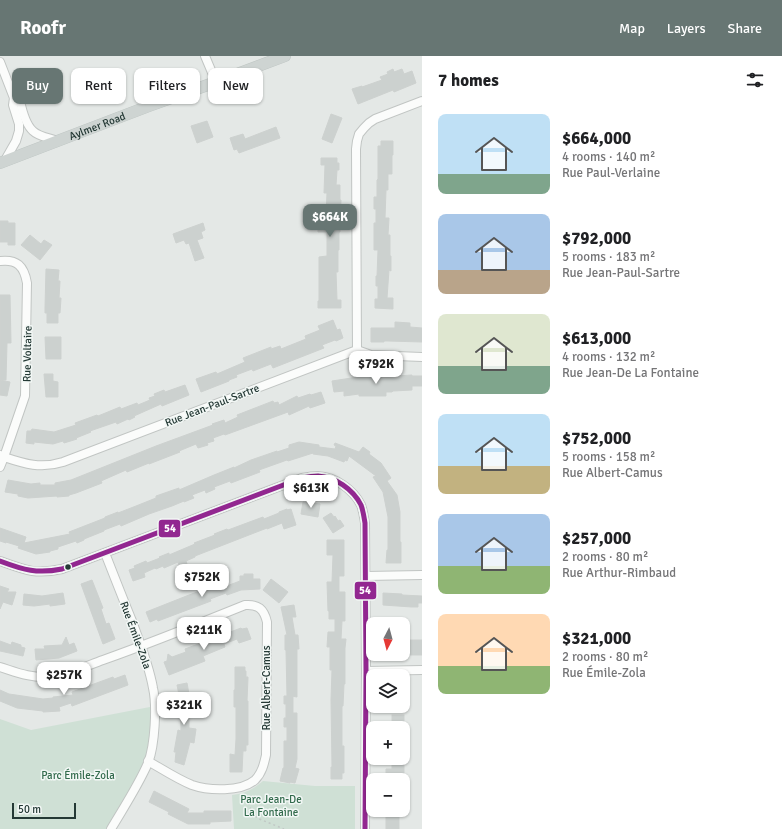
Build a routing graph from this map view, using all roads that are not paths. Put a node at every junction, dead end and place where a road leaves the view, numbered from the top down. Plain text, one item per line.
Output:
1 (205, 56) edge
2 (285, 56) edge
3 (0, 62) edge
4 (210, 68) edge
5 (253, 68) edge
6 (208, 85) edge
7 (12, 93) edge
8 (422, 101) edge
9 (13, 104) edge
10 (21, 104) edge
11 (58, 141) junction
12 (2, 162) edge
13 (0, 261) edge
14 (357, 350) junction
15 (422, 357) edge
16 (2, 456) edge
17 (0, 467) edge
18 (105, 553) junction
19 (0, 561) edge
20 (422, 575) edge
21 (366, 576) junction
22 (141, 647) junction
23 (0, 666) edge
24 (366, 669) edge
25 (410, 670) edge
26 (422, 670) edge
27 (366, 671) edge
28 (148, 761) junction
29 (111, 829) edge
30 (365, 829) edge

1 - 4 street
2 - 5 main road, Aylmer Road
3 - 7 street
6 - 11 main road, Aylmer Road
8 - 14 street
9 - 12 street
10 - 11 street
11 - 12 main road, Aylmer Road
13 - 16 street, Rue Voltaire
14 - 15 street
14 - 16 street, Rue Jean-Paul-Sartre
16 - 17 street
18 - 19 street
18 - 21 street
18 - 22 street, Rue Émile-Zola
20 - 21 street
21 - 24 street
22 - 23 street, Rue Albert-Camus
22 - 28 street, Rue Émile-Zola
22 - 28 street, Rue Albert-Camus
25 - 26 street
27 - 30 street
28 - 29 street, Rue Émile-Zola

